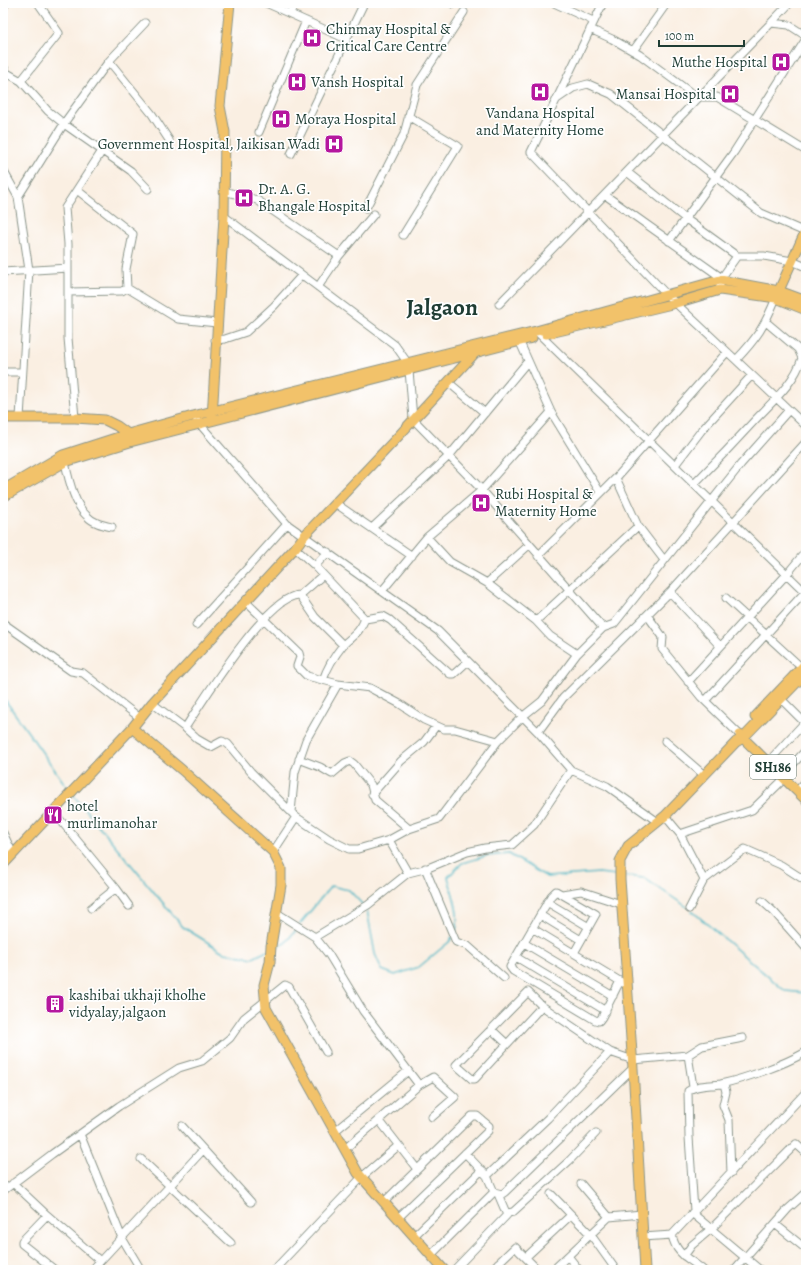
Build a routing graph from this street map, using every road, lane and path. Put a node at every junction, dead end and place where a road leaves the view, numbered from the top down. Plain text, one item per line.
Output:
1 (6, 3) edge
2 (38, 3) edge
3 (230, 3) edge
4 (266, 3) edge
5 (294, 3) edge
6 (364, 3) edge
7 (554, 3) edge
8 (603, 3) edge
9 (667, 3) edge
10 (785, 3) edge
11 (3, 8) edge
12 (464, 12) dead end
13 (290, 14) junction
14 (306, 21) junction
15 (593, 21) junction
16 (145, 23) dead end
17 (771, 23) junction
18 (590, 29) junction
19 (806, 37) edge
20 (346, 39) junction
21 (633, 51) junction
22 (109, 61) junction
23 (3, 66) edge
24 (21, 81) junction
25 (700, 97) junction
26 (556, 100) junction
27 (408, 116) junction
28 (754, 119) junction
29 (64, 124) junction
30 (259, 132) dead end
31 (663, 135) junction
32 (169, 140) dead end
33 (102, 151) junction
34 (806, 151) edge
35 (291, 154) dead end
36 (3, 170) edge
37 (627, 172) junction
38 (716, 176) junction
39 (148, 189) dead end
40 (77, 190) junction
41 (224, 191) junction
42 (605, 195) junction
43 (18, 197) junction
44 (366, 208) dead end
45 (588, 212) junction
46 (374, 214) dead end
47 (224, 216) junction
48 (686, 218) junction
49 (806, 231) edge
50 (403, 235) dead end
51 (669, 241) junction
52 (339, 256) junction
53 (737, 256) junction
54 (792, 261) junction
55 (806, 267) edge
56 (68, 268) junction
57 (29, 270) junction
58 (3, 272) edge
59 (302, 274) junction
60 (721, 279) junction
61 (318, 286) junction
62 (127, 288) junction
63 (720, 290) junction
64 (68, 292) junction
65 (668, 295) junction
66 (777, 295) junction
67 (806, 300) edge
68 (676, 303) junction
69 (499, 304) dead end
70 (806, 310) edge
71 (766, 322) junction
72 (216, 323) junction
73 (539, 333) junction
74 (518, 338) junction
75 (216, 340) junction
76 (483, 343) junction
77 (727, 352) junction
78 (474, 353) junction
79 (736, 360) junction
80 (528, 361) junction
81 (408, 366) junction
82 (3, 372) edge
83 (22, 372) junction
84 (752, 375) junction
85 (448, 382) junction
86 (776, 398) junction
87 (789, 410) junction
88 (551, 412) junction
89 (484, 413) junction
90 (193, 416) junction
91 (212, 416) junction
92 (3, 418) edge
93 (20, 418) junction
94 (75, 418) junction
95 (413, 419) junction
96 (200, 424) junction
97 (806, 426) edge
98 (129, 438) junction
99 (650, 441) junction
100 (806, 442) edge
101 (449, 456) junction
102 (65, 462) junction
103 (675, 465) junction
104 (616, 478) junction
105 (18, 484) junction
106 (694, 484) junction
107 (3, 490) edge
108 (482, 490) junction
109 (600, 492) junction
110 (3, 497) edge
111 (711, 501) junction
112 (335, 503) junction
113 (734, 523) junction
114 (286, 524) junction
115 (638, 526) junction
116 (112, 527) dead end
117 (372, 528) junction
118 (304, 536) junction
119 (427, 537) junction
120 (529, 545) junction
121 (295, 548) junction
122 (806, 551) edge
123 (328, 552) junction
124 (412, 556) junction
125 (538, 556) junction
126 (664, 560) junction
127 (315, 566) junction
128 (787, 574) junction
129 (323, 575) junction
130 (487, 583) junction
131 (568, 590) junction
132 (382, 591) junction
133 (670, 592) junction
134 (805, 592) edge
135 (300, 595) junction
136 (726, 598) dead end
137 (245, 601) junction
138 (647, 615) junction
139 (747, 618) junction
140 (264, 620) junction
141 (366, 620) junction
142 (536, 621) junction
143 (3, 623) edge
144 (196, 625) dead end
145 (603, 628) junction
146 (765, 635) junction
147 (343, 645) junction
148 (720, 646) junction
149 (577, 654) junction
150 (467, 662) junction
151 (805, 668) edge
152 (323, 680) junction
153 (688, 682) junction
154 (338, 684) junction
155 (781, 699) junction
156 (705, 701) junction
157 (152, 703) junction
158 (522, 717) junction
159 (140, 718) junction
160 (806, 723) edge
161 (436, 726) junction
162 (132, 728) junction
163 (185, 728) junction
164 (538, 732) junction
165 (739, 738) junction
166 (498, 741) junction
167 (665, 741) dead end
168 (806, 750) edge
169 (300, 759) junction
170 (768, 762) junction
171 (570, 770) junction
172 (704, 775) junction
173 (783, 777) junction
174 (806, 781) edge
175 (797, 791) junction
176 (372, 794) junction
177 (806, 800) edge
178 (53, 811) junction
179 (293, 814) junction
180 (661, 819) junction
181 (409, 829) junction
182 (3, 833) edge
183 (680, 834) junction
184 (389, 840) junction
185 (273, 852) junction
186 (14, 854) junction
187 (3, 865) edge
188 (425, 868) junction
189 (408, 873) junction
190 (704, 880) junction
191 (806, 881) edge
192 (116, 888) junction
193 (562, 894) junction
194 (762, 901) dead end
195 (547, 902) junction
196 (621, 904) junction
197 (129, 906) dead end
198 (91, 908) dead end
199 (690, 909) dead end
200 (277, 913) junction
201 (540, 915) junction
202 (590, 927) junction
203 (532, 928) junction
204 (314, 937) junction
205 (582, 940) junction
206 (524, 943) junction
207 (806, 948) edge
208 (574, 953) junction
209 (516, 957) junction
210 (504, 978) dead end
211 (623, 983) junction
212 (612, 996) junction
213 (264, 1001) junction
214 (542, 1006) junction
215 (606, 1010) junction
216 (491, 1029) junction
217 (743, 1038) dead end
218 (507, 1044) junction
219 (326, 1052) dead end
220 (610, 1052) junction
221 (806, 1052) edge
222 (688, 1055) junction
223 (633, 1064) junction
224 (408, 1071) junction
225 (721, 1084) junction
226 (419, 1085) junction
227 (693, 1087) junction
228 (805, 1096) edge
229 (432, 1117) dead end
230 (379, 1120) junction
231 (182, 1126) dead end
232 (335, 1131) junction
233 (596, 1133) dead end
234 (80, 1134) junction
235 (398, 1146) junction
236 (345, 1149) junction
237 (203, 1150) junction
238 (465, 1153) junction
239 (806, 1153) edge
240 (141, 1159) dead end
241 (417, 1170) junction
242 (485, 1173) junction
243 (731, 1173) junction
244 (362, 1177) junction
245 (13, 1183) junction
246 (581, 1184) dead end
247 (170, 1186) junction
248 (4, 1190) edge
249 (496, 1193) junction
250 (551, 1194) dead end
251 (805, 1198) edge
252 (250, 1202) dead end
253 (384, 1202) junction
254 (693, 1212) junction
255 (508, 1213) junction
256 (642, 1214) junction
257 (47, 1215) junction
258 (571, 1215) junction
259 (609, 1217) junction
260 (398, 1218) junction
261 (776, 1224) junction
262 (711, 1229) junction
263 (591, 1235) junction
264 (672, 1235) junction
265 (414, 1236) junction
266 (643, 1236) junction
267 (663, 1236) junction
268 (122, 1238) junction
269 (231, 1243) dead end
270 (674, 1245) junction
271 (806, 1249) edge
272 (431, 1255) junction
273 (568, 1256) junction
274 (684, 1256) junction
275 (526, 1257) junction
276 (744, 1258) junction
277 (100, 1261) junction
278 (498, 1263) junction
279 (138, 1269) edge
280 (55, 1270) edge
281 (92, 1270) edge
282 (274, 1270) edge
283 (444, 1270) edge
284 (454, 1270) edge
285 (491, 1270) edge
286 (505, 1270) edge
287 (538, 1270) edge
288 (553, 1270) edge
289 (578, 1270) edge
290 (616, 1270) edge
291 (645, 1270) edge
292 (703, 1270) edge
293 (734, 1270) edge
294 (760, 1270) edge

1 - 11 street
2 - 24 street
3 - 41 main road
4 - 13 street
5 - 13 street
6 - 20 street
7 - 15 street
8 - 15 street
9 - 21 street
10 - 17 street
12 - 27 street
13 - 14 street
14 - 20 street
14 - 30 street
15 - 18 street
16 - 22 street
17 - 19 street
17 - 25 street
18 - 21 street
18 - 26 street
19 - 28 street
20 - 35 street
21 - 25 street
22 - 29 street
22 - 32 street
23 - 24 street
24 - 29 street
25 - 28 street
25 - 31 street
26 - 31 street
26 - 45 street
27 - 44 street
27 - 50 street
28 - 34 street
28 - 38 street
29 - 33 street
29 - 43 street
31 - 37 street
31 - 38 street
33 - 39 street
33 - 40 street
36 - 43 street
37 - 42 street
37 - 48 street
38 - 48 street
38 - 49 street
40 - 56 street
40 - 62 street
41 - 47 main road
41 - 52 street
42 - 45 street
42 - 51 street
43 - 57 street
45 - 65 street
45 - 69 street
46 - 52 street
47 - 59 street
47 - 72 main road
48 - 51 street
48 - 53 street
49 - 54 main road
51 - 60 street
52 - 61 street
53 - 54 street
53 - 60 street
54 - 55 street
54 - 66 main road
56 - 57 street
56 - 64 street
57 - 58 street
57 - 83 street
59 - 61 street
59 - 75 street
60 - 63 street
60 - 65 main road
60 - 66 main road
61 - 81 street
62 - 64 street
62 - 72 street
63 - 66 main road
63 - 68 main road
64 - 94 street
65 - 68 street
65 - 73 main road
66 - 67 main road
66 - 70 main road
66 - 71 street
68 - 73 main road
68 - 77 street
71 - 79 street
71 - 86 street
72 - 75 main road
73 - 74 main road
73 - 99 street
74 - 76 main road
74 - 78 main road
74 - 80 street
75 - 91 main road
76 - 78 main road
76 - 81 main road
77 - 79 street
77 - 99 street
78 - 81 main road
78 - 85 main road
79 - 84 street
80 - 88 street
80 - 89 street
81 - 91 main road
81 - 95 street
82 - 83 street
83 - 93 street
84 - 86 street
84 - 103 street
85 - 89 street
85 - 95 main road
86 - 87 street
86 - 106 street
87 - 97 street
87 - 111 street
88 - 108 street
88 - 109 street
89 - 101 street
90 - 91 main road
90 - 96 street
90 - 98 main road
91 - 96 main road
92 - 93 main road
93 - 94 main road
94 - 98 main road
95 - 101 street
95 - 112 main road
96 - 98 main road
96 - 114 street
98 - 102 main road
98 - 105 main road
99 - 103 street
99 - 104 street
100 - 113 street
101 - 108 street
101 - 117 street
102 - 105 main road
102 - 116 street
103 - 106 street
104 - 109 street
104 - 115 street
105 - 107 main road
105 - 110 main road
106 - 111 street
108 - 119 street
108 - 120 street
109 - 125 street
111 - 113 street
111 - 126 street
112 - 117 street
112 - 118 main road
113 - 128 street
113 - 133 street
114 - 118 street
114 - 144 street
115 - 126 street
115 - 131 street
117 - 124 street
118 - 121 main road
118 - 123 street
119 - 124 street
119 - 130 street
120 - 125 street
120 - 130 street
121 - 127 street
121 - 137 main road
122 - 128 street
123 - 127 street
123 - 132 street
124 - 132 street
125 - 131 street
126 - 145 street
127 - 129 street
128 - 134 street
128 - 139 street
129 - 135 street
129 - 141 street
130 - 142 street
131 - 142 street
131 - 145 street
132 - 150 street
133 - 138 street
133 - 148 street
134 - 146 street
135 - 140 street
135 - 147 street
136 - 139 street
137 - 140 street
137 - 157 main road
138 - 153 street
138 - 164 street
139 - 146 street
139 - 148 street
140 - 152 street
140 - 163 street
141 - 147 street
141 - 150 street
142 - 149 street
143 - 159 street
145 - 149 street
146 - 151 street
146 - 156 street
147 - 152 street
148 - 153 street
149 - 158 street
150 - 158 street
151 - 155 main road, SH186
151 - 165 main road
152 - 154 street
153 - 156 street
154 - 161 street
154 - 169 street
155 - 160 street
155 - 165 main road, SH186
156 - 165 street
157 - 159 main road
157 - 163 street
158 - 164 street
158 - 166 street
159 - 162 main road
160 - 170 street
161 - 166 street
161 - 176 street
162 - 178 main road
162 - 185 main road
163 - 179 street
164 - 171 street
165 - 170 main road, SH186
165 - 172 main road
166 - 181 street
167 - 172 street
168 - 173 street
169 - 176 street
169 - 179 street
170 - 173 main road, SH186
171 - 180 street
171 - 188 street
172 - 180 main road
173 - 175 main road, SH186
173 - 183 street
174 - 175 street
175 - 177 main road, SH186
176 - 181 street
178 - 186 main road
178 - 192 street
179 - 184 street
179 - 185 street
180 - 183 street
180 - 196 main road
181 - 184 street
182 - 186 street
183 - 190 street
184 - 189 street
185 - 200 main road
186 - 187 main road
188 - 189 street
188 - 210 street
189 - 204 street
190 - 191 street
190 - 199 street
192 - 197 street
192 - 198 street
193 - 195 street
193 - 196 street
193 - 202 street
194 - 207 street
195 - 201 street
195 - 202 street
196 - 211 main road
200 - 204 street
200 - 213 main road
201 - 203 street
201 - 205 street
202 - 205 street
203 - 206 street
203 - 208 street
204 - 224 street
205 - 208 street
206 - 209 street
206 - 212 street
208 - 211 street
209 - 215 street
209 - 215 street
211 - 212 street
211 - 223 main road
212 - 215 street
213 - 219 street
213 - 232 main road
213 - 234 street
214 - 216 street
214 - 218 street
214 - 220 street
216 - 218 street
216 - 218 street
217 - 222 street
220 - 223 street
220 - 242 street
221 - 225 street
222 - 223 street
222 - 227 street
223 - 249 street
223 - 256 main road
224 - 226 street
224 - 232 street
225 - 227 street
225 - 243 street
226 - 229 street
226 - 230 street
227 - 254 street
228 - 243 street
230 - 235 street
230 - 236 street
231 - 237 street
232 - 236 main road
233 - 255 street
234 - 245 street
234 - 268 street
235 - 241 street
235 - 244 street
236 - 244 main road
237 - 247 street
237 - 252 street
238 - 241 street
238 - 242 street
238 - 260 street
239 - 262 street
240 - 247 street
241 - 253 street
242 - 249 street
242 - 265 street
243 - 254 street
244 - 253 main road
244 - 282 street
245 - 248 street
245 - 257 street
246 - 259 street
247 - 268 street
247 - 269 street
249 - 255 street
249 - 272 street
250 - 258 street
251 - 261 street
253 - 260 main road
254 - 262 street
254 - 264 street
255 - 284 street
256 - 259 street
256 - 266 main road
257 - 277 street
257 - 280 street
258 - 263 street
258 - 275 street
259 - 263 street
260 - 265 main road
261 - 271 street
261 - 276 street
262 - 274 street
262 - 276 street
263 - 273 street
263 - 290 street
264 - 267 street
264 - 270 street
265 - 272 main road
266 - 267 street
266 - 291 main road
267 - 270 street
268 - 277 street
268 - 279 street
270 - 274 street
272 - 283 main road
273 - 288 street
273 - 289 street
274 - 292 street
275 - 278 street
275 - 287 street
276 - 293 street
276 - 294 street
277 - 281 street
278 - 285 street
278 - 286 street

